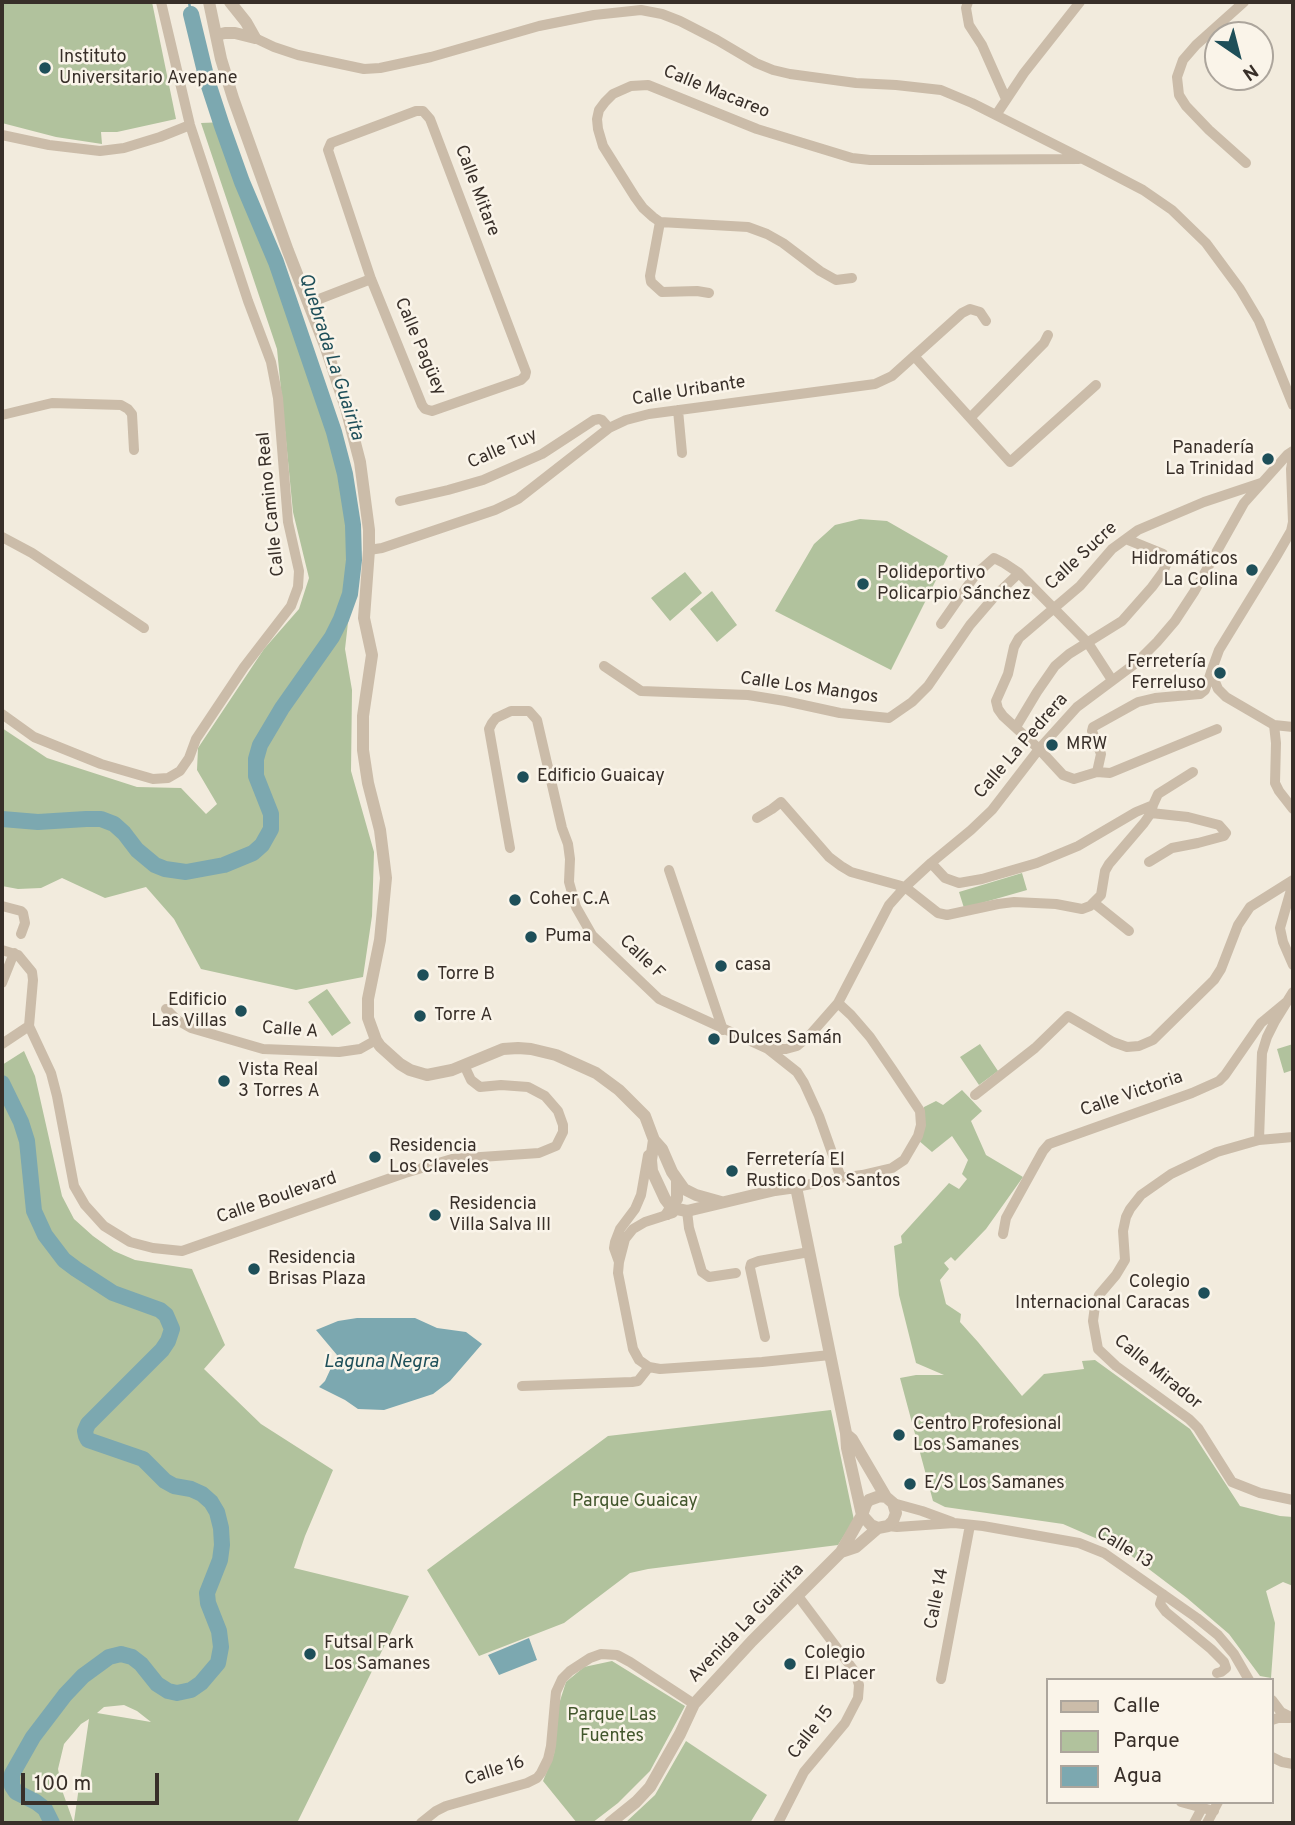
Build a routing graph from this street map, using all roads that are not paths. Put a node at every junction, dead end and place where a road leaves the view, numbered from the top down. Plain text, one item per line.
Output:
1 (161, 2) edge
2 (209, 2) edge
3 (230, 2) edge
4 (968, 2) edge
5 (1080, 2) edge
6 (1244, 2) edge
7 (216, 35) junction
8 (255, 37) junction
9 (1006, 99) junction
10 (996, 115) junction
11 (190, 125) junction
12 (2, 135) edge
13 (331, 143) joint
14 (1082, 159) junction
15 (1246, 163) dead end
16 (660, 222) junction
17 (852, 278) dead end
18 (371, 279) junction
19 (709, 293) dead end
20 (309, 303) junction
21 (986, 320) dead end
22 (1048, 335) dead end
23 (914, 356) junction
24 (526, 376) joint
25 (1096, 385) dead end
26 (1293, 405) edge
27 (678, 410) junction
28 (2, 415) edge
29 (971, 417) junction
30 (609, 428) junction
31 (134, 450) dead end
32 (1293, 451) edge
33 (682, 453) dead end
34 (1293, 457) edge
35 (1264, 482) junction
36 (400, 501) dead end
37 (2, 537) edge
38 (1126, 539) junction
39 (369, 550) junction
40 (1018, 573) junction
41 (1052, 608) junction
42 (941, 624) dead end
43 (144, 628) dead end
44 (1088, 643) junction
45 (604, 666) dead end
46 (1211, 672) junction
47 (1112, 680) junction
48 (2, 714) edge
49 (1274, 725) junction
50 (1016, 727) junction
51 (1293, 727) edge
52 (1217, 729) dead end
53 (1039, 750) junction
54 (1097, 772) junction
55 (1193, 772) dead end
56 (1152, 809) junction
57 (1293, 809) edge
58 (757, 818) dead end
59 (509, 848) dead end
60 (1150, 862) dead end
61 (931, 863) junction
62 (669, 870) dead end
63 (1293, 881) edge
64 (905, 887) junction
65 (1094, 902) junction
66 (2, 906) edge
67 (1129, 931) dead end
68 (21, 934) dead end
69 (2, 950) edge
70 (14, 953) junction
71 (1293, 965) edge
72 (2, 983) edge
73 (1292, 996) edge
74 (838, 1003) junction
75 (166, 1009) dead end
76 (29, 1026) junction
77 (723, 1030) junction
78 (376, 1040) junction
79 (3, 1043) edge
80 (768, 1049) junction
81 (464, 1065) junction
82 (975, 1095) dead end
83 (1293, 1137) edge
84 (654, 1140) junction
85 (1259, 1140) junction
86 (677, 1178) junction
87 (841, 1178) junction
88 (796, 1187) junction
89 (721, 1202) junction
90 (678, 1211) junction
91 (1003, 1234) dead end
92 (809, 1252) junction
93 (619, 1262) junction
94 (736, 1273) dead end
95 (765, 1337) dead end
96 (830, 1355) junction
97 (649, 1367) junction
98 (522, 1386) dead end
99 (846, 1433) junction
100 (889, 1500) junction
101 (1293, 1500) edge
102 (862, 1515) junction
103 (954, 1523) junction
104 (970, 1525) junction
105 (883, 1527) junction
106 (841, 1552) junction
107 (1163, 1594) junction
108 (799, 1596) junction
109 (1217, 1673) dead end
110 (1247, 1674) edge
111 (941, 1679) dead end
112 (1274, 1703) edge
113 (694, 1704) junction
114 (1293, 1718) edge
115 (1274, 1719) edge
116 (1274, 1758) edge
117 (1293, 1764) edge
118 (1193, 1804) edge
119 (1211, 1807) edge
120 (421, 1823) edge
121 (610, 1823) edge
122 (778, 1823) edge
123 (1194, 1823) edge
124 (1207, 1823) edge

1 - 11 street, Calle Camino Real
2 - 7 street
3 - 8 street
4 - 9 street
5 - 9 street
6 - 15 street
7 - 8 street
7 - 20 street
8 - 10 street
9 - 10 street
10 - 14 street
11 - 12 street
11 - 48 street, Calle Camino Real
13 - 18 street, Calle Pagüey
13 - 24 street, Calle Mitare
14 - 16 street, Calle Macareo
14 - 26 street
16 - 17 street
16 - 19 street
18 - 20 street
18 - 24 street, Calle Pagüey
20 - 39 street
21 - 23 street, Calle Uribante
22 - 29 street
23 - 27 street, Calle Uribante
23 - 29 street
25 - 29 street
27 - 30 street, Calle Uribante
27 - 33 street
28 - 31 street
30 - 36 street, Calle Tuy
30 - 39 street, Calle Uribante
32 - 35 street, Calle La Pedrera
34 - 46 street
35 - 38 street, Calle Sucre
35 - 47 street, Calle La Pedrera
37 - 43 street
38 - 41 street, Calle Sucre
38 - 44 street
39 - 78 street
40 - 41 street
40 - 42 street
40 - 45 street, Calle Los Mangos
41 - 44 street
41 - 50 street, Calle Sucre
44 - 47 street
44 - 50 street
46 - 49 street
46 - 54 street
47 - 53 street, Calle La Pedrera
49 - 51 street
49 - 57 street
50 - 53 street, Calle Sucre
52 - 54 street
53 - 54 street, Calle Sucre
53 - 61 street, Calle La Pedrera
55 - 56 street
56 - 60 street
56 - 61 street
56 - 65 street
58 - 64 street
59 - 77 street, Calle F
61 - 64 street, Calle La Pedrera
62 - 77 street
63 - 71 street
63 - 82 street
64 - 65 street
64 - 74 street, Calle La Pedrera
65 - 67 street
66 - 68 street
69 - 70 street
70 - 72 street
70 - 76 street
73 - 85 street
73 - 91 street, Calle Victoria
74 - 80 street, Calle La Pedrera
74 - 87 street
75 - 78 street, Calle A
76 - 79 street
76 - 81 street, Calle Boulevard
77 - 80 street, Calle F
78 - 81 street
80 - 87 street, Calle F
81 - 84 street
83 - 85 street, Calle Mirador
84 - 86 street
84 - 90 street
84 - 93 street
85 - 101 street, Calle Mirador
86 - 89 street
86 - 90 street
87 - 88 street
88 - 89 street
88 - 92 street
89 - 90 street
90 - 93 street
90 - 94 street
92 - 95 street
92 - 96 street
93 - 97 street
96 - 97 street
96 - 99 street
97 - 98 street
99 - 100 street
99 - 102 street
100 - 102 street, Avenida La Guairita
100 - 103 street, Calle 13
100 - 105 street
102 - 105 street
102 - 106 street, Avenida La Guairita
103 - 104 street, Calle 13
103 - 105 street, Calle 13
104 - 107 street, Calle 13
104 - 111 street, Calle 14
105 - 106 street, Avenida La Guairita
106 - 108 street, Avenida La Guairita
107 - 109 street
107 - 110 street, Calle 13
108 - 113 street, Avenida La Guairita
108 - 122 street, Calle 15
112 - 114 street
113 - 120 street, Calle 16
113 - 121 street, Avenida La Guairita
114 - 115 street
116 - 117 street
118 - 119 street
119 - 123 street
119 - 124 street

